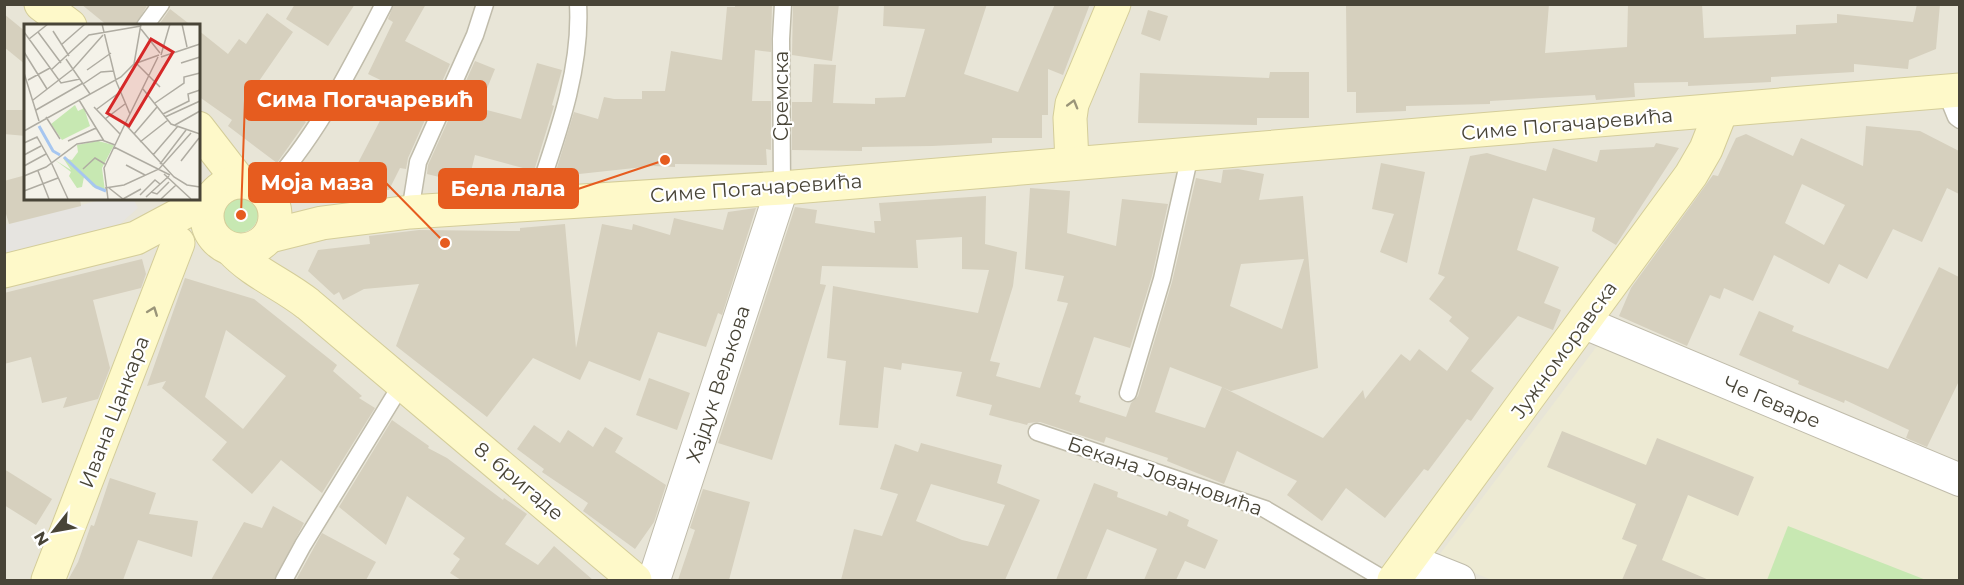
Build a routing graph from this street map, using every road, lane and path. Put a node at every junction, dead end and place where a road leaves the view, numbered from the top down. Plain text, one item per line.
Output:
1 (41, 4) edge
2 (161, 4) edge
3 (384, 4) edge
4 (485, 4) edge
5 (578, 4) edge
6 (783, 4) edge
7 (1113, 4) edge
8 (67, 24) edge
9 (146, 24) edge
10 (1952, 90) edge
11 (1721, 111) junction
12 (1959, 120) edge
13 (200, 130) edge
14 (1190, 155) junction
15 (1072, 162) junction
16 (782, 188) junction
17 (258, 190) junction
18 (211, 198) junction
19 (534, 204) junction
20 (410, 212) junction
21 (322, 223) junction
22 (136, 238) junction
23 (269, 238) junction
24 (178, 243) junction
25 (226, 246) junction
26 (4, 271) edge
27 (286, 286) junction
28 (1585, 323) junction
29 (402, 382) junction
30 (1128, 393) dead end
31 (1037, 432) dead end
32 (1959, 480) edge
33 (1396, 574) edge
34 (48, 580) edge
35 (284, 580) edge
36 (635, 580) edge
37 (654, 580) edge
38 (1459, 580) edge

1 - 8 main road
2 - 9 lane
3 - 17 lane
4 - 20 lane
5 - 19 lane
6 - 16 lane, Сремска
15 -> 7 main road
10 - 11 main road, Симе Погачаревића
10 - 12 lane, Симе Погачаревића
11 - 14 main road, Симе Погачаревића
11 - 28 main road, Јужноморавска
13 - 17 main road
14 - 15 main road, Симе Погачаревића
14 - 30 lane
15 - 16 main road, Симе Погачаревића
16 - 19 main road, Симе Погачаревића
16 - 37 street, Хајдук Вељкова
17 - 18 main road
17 - 21 main road
17 - 23 main road
18 - 22 main road
18 - 25 main road
19 - 20 main road, Симе Погачаревића
20 - 21 main road, Симе Погачаревића
21 - 23 main road, Симе Погачаревића
22 - 24 main road
22 - 26 main road
23 - 25 main road
23 - 27 main road, 8. бригаде
24 - 25 main road
34 -> 24 main road, Ивана Цанкара
25 - 27 main road, 8. бригаде
27 - 29 main road, 8. бригаде
28 - 32 street, Че Геваре
28 - 33 main road, Јужноморавска
29 - 35 lane
29 - 36 main road, 8. бригаде
31 - 33 lane, Бекана Јовановића
33 - 38 street, Бекана Јовановића

